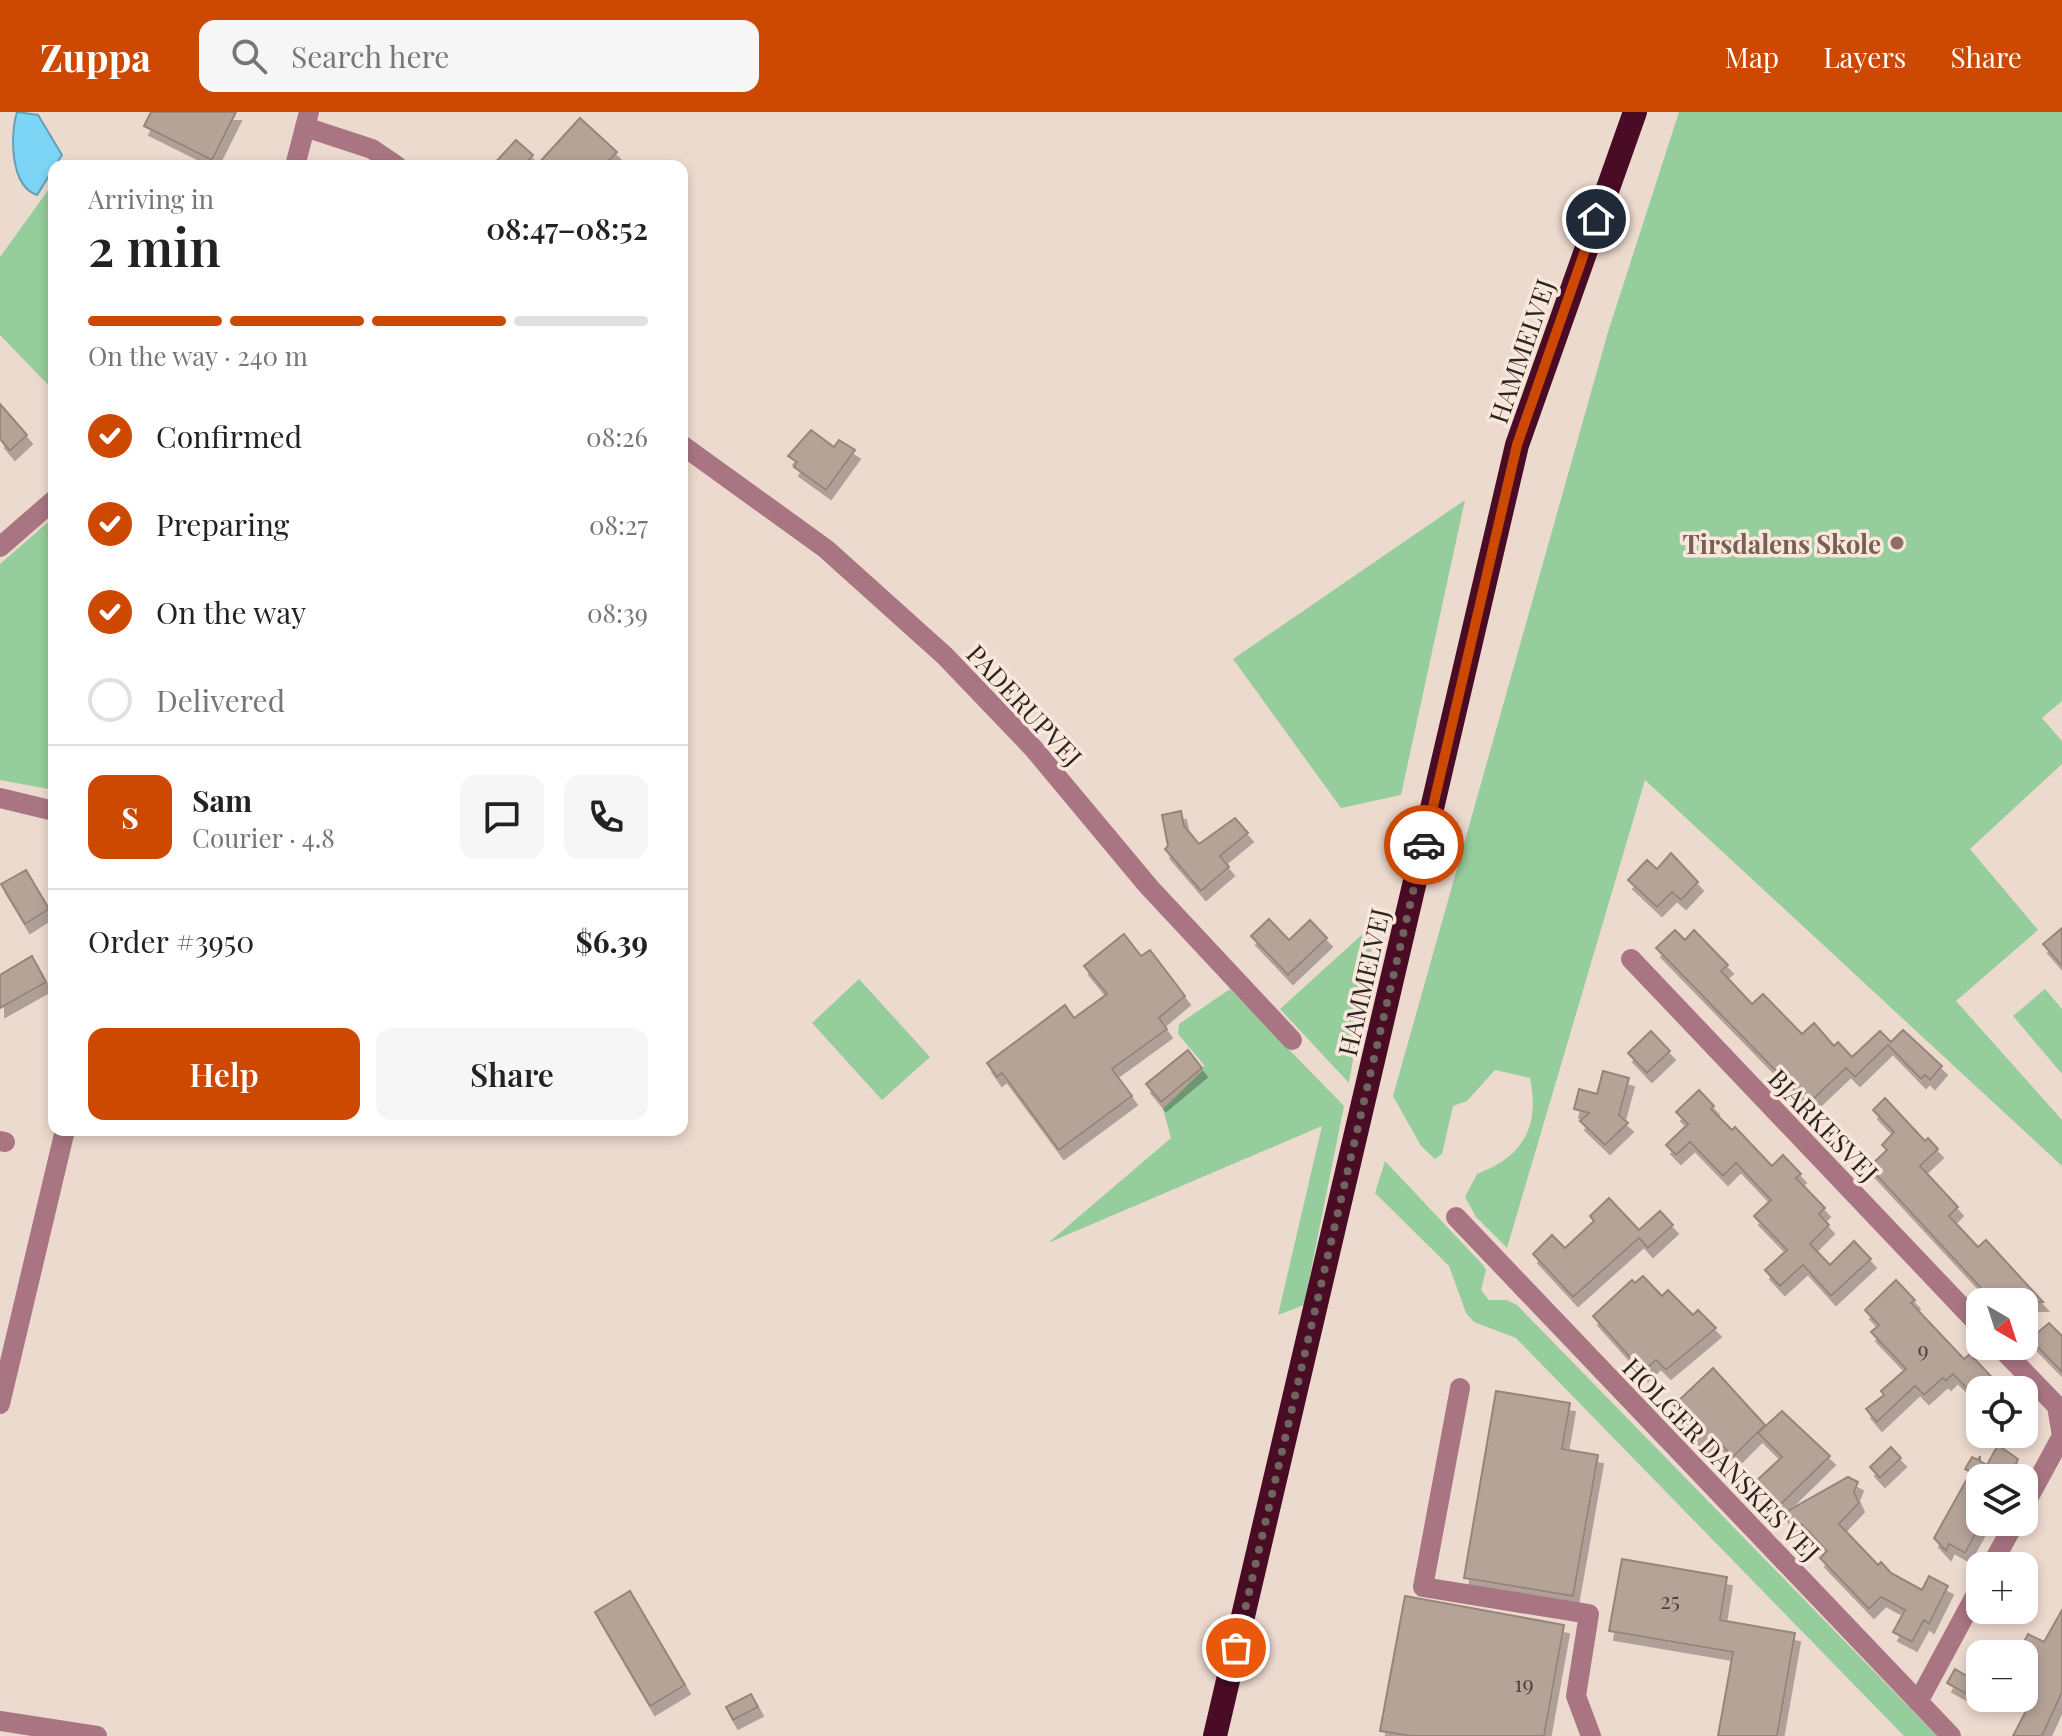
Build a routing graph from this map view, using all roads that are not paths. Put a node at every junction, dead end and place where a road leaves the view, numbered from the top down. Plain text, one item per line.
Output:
1 (1635, 112) edge
2 (307, 119) edge
3 (297, 160) edge
4 (388, 160) edge
5 (688, 449) edge
6 (48, 505) edge
7 (0, 547) edge
8 (0, 798) edge
9 (48, 810) edge
10 (1631, 959) dead end
11 (1292, 1040) dead end
12 (64, 1136) edge
13 (1456, 1217) dead end
14 (1966, 1311) edge
15 (2013, 1360) edge
16 (1460, 1388) dead end
17 (0, 1404) edge
18 (2038, 1480) edge
19 (1966, 1613) edge
20 (1918, 1702) junction
21 (0, 1721) edge
22 (97, 1736) edge
23 (1215, 1736) edge
24 (1591, 1736) edge
25 (1951, 1736) edge

1 - 23 highway, HAMMELVEJ
2 - 3 street
2 - 4 street
5 - 11 street, PADERUPVEJ
6 - 7 street
8 - 9 street
10 - 14 street, BJARKESVEJ
12 - 17 street
13 - 20 street, HOLGER DANSKES VEJ
15 - 18 street
16 - 24 street
19 - 20 street
20 - 25 street, HOLGER DANSKES VEJ
21 - 22 street

